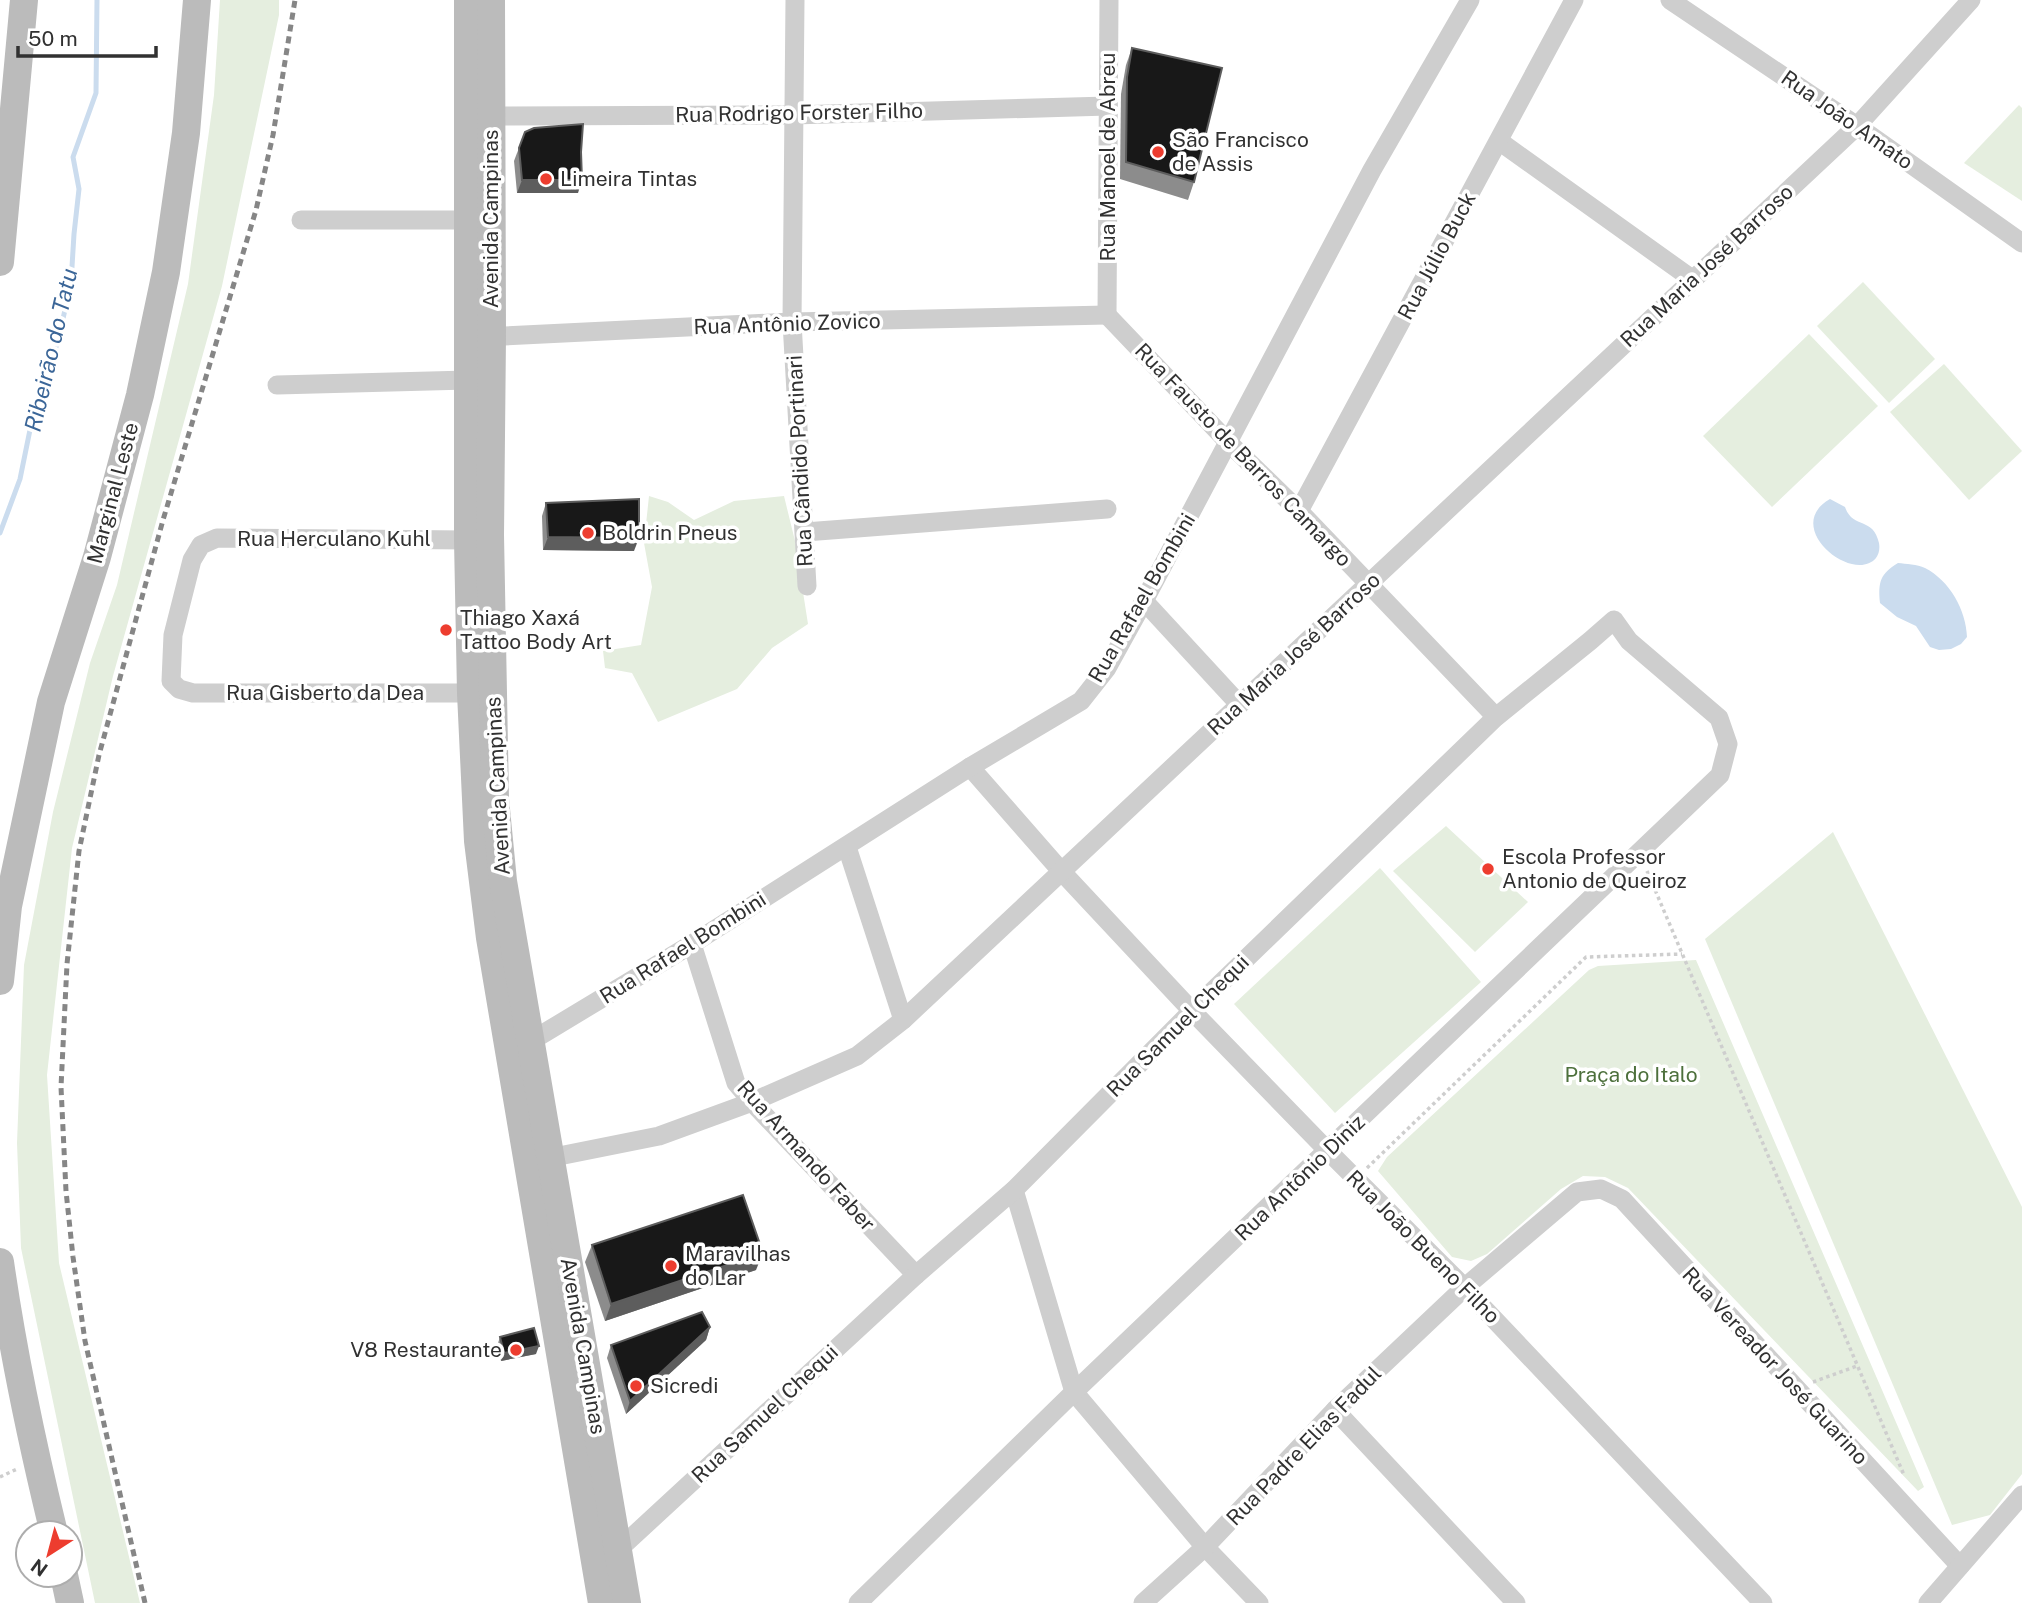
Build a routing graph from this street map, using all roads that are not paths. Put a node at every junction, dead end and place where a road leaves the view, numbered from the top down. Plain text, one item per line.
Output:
1 (24, 0) edge
2 (197, 0) edge
3 (468, 0) edge
4 (491, 0) edge
5 (795, 0) edge
6 (1109, 0) edge
7 (1470, 0) edge
8 (1574, 0) edge
9 (1670, 0) edge
10 (1971, 0) edge
11 (1108, 106) junction
12 (793, 115) junction
13 (491, 116) junction
14 (1857, 125) junction
15 (1499, 141) junction
16 (301, 220) dead end
17 (468, 220) junction
18 (2022, 243) edge
19 (0, 262) edge
20 (1692, 279) junction
21 (1107, 314) junction
22 (792, 322) junction
23 (480, 337) junction
24 (468, 380) junction
25 (277, 385) dead end
26 (1228, 443) junction
27 (1107, 509) dead end
28 (1299, 511) junction
29 (805, 531) junction
30 (468, 540) junction
31 (1370, 584) junction
32 (807, 586) dead end
33 (1144, 601) junction
34 (179, 689) joint
35 (471, 693) junction
36 (1239, 704) junction
37 (1496, 718) junction
38 (1728, 744) joint
39 (970, 767) junction
40 (847, 847) junction
41 (1062, 872) junction
42 (692, 944) junction
43 (0, 981) edge
44 (1192, 1011) junction
45 (903, 1020) junction
46 (531, 1041) junction
47 (751, 1102) junction
48 (1328, 1151) junction
49 (539, 1160) junction
50 (1014, 1190) junction
51 (1577, 1192) joint
52 (0, 1262) edge
53 (916, 1275) junction
54 (1464, 1288) junction
55 (1074, 1392) junction
56 (1335, 1410) junction
57 (2022, 1495) edge
58 (51, 1519) edge
59 (1205, 1547) junction
60 (618, 1550) junction
61 (1960, 1566) junction
62 (602, 1603) edge
63 (627, 1603) edge
64 (858, 1603) edge
65 (1143, 1603) edge
66 (1259, 1603) edge
67 (1516, 1603) edge
68 (1763, 1603) edge
69 (1928, 1603) edge

1 - 19 main road
2 - 43 main road, Marginal Leste
3 - 17 main road, Avenida Campinas
4 - 13 main road, Avenida Campinas
5 - 12 street, Rua Cândido Portinari
6 - 11 street, Rua Manoel de Abreu
7 - 26 street, Rua Rafael Bombini
8 - 15 street, Rua Júlio Buck
9 - 14 street, Rua João Amato
10 - 14 street, Rua Maria José Barroso
11 - 12 street, Rua Rodrigo Forster Filho
11 - 21 street, Rua Manoel de Abreu
12 - 13 street, Rua Rodrigo Forster Filho
12 - 22 street, Rua Cândido Portinari
13 - 23 main road, Avenida Campinas
14 - 18 street, Rua João Amato
14 - 20 street, Rua Maria José Barroso
15 - 20 street
15 - 28 street, Rua Júlio Buck
16 - 17 street
17 - 23 main road, Avenida Campinas
20 - 31 street, Rua Maria José Barroso
21 - 22 street, Rua Antônio Zovico
21 - 26 street, Rua Fausto de Barros Camargo
22 - 23 street, Rua Antônio Zovico
22 - 29 street, Rua Cândido Portinari
23 - 24 main road, Avenida Campinas
23 - 46 main road, Avenida Campinas
24 - 25 street
24 - 30 main road, Avenida Campinas
26 - 28 street, Rua Fausto de Barros Camargo
26 - 33 street, Rua Rafael Bombini
27 - 29 street
28 - 31 street, Rua Fausto de Barros Camargo
29 - 32 street, Rua Cândido Portinari
30 - 34 street, Rua Herculano Kuhl
30 - 35 main road, Avenida Campinas
31 - 36 street, Rua Maria José Barroso
31 - 37 street, Rua Fausto de Barros Camargo
33 - 36 street
33 - 39 street, Rua Rafael Bombini
34 - 35 street, Rua Gisberto da Dea
35 - 49 main road, Avenida Campinas
36 - 41 street, Rua Maria José Barroso
37 - 38 street, Rua Samuel Chequi
37 - 44 street, Rua Samuel Chequi
38 - 48 street, Rua Antônio Diniz
39 - 40 street, Rua Rafael Bombini
39 - 41 street, Rua João Bueno Filho
40 - 42 street, Rua Rafael Bombini
40 - 45 street
41 - 44 street, Rua João Bueno Filho
41 - 45 street, Rua Maria José Barroso
42 - 46 street, Rua Rafael Bombini
42 - 47 street, Rua Armando Faber
44 - 48 street, Rua João Bueno Filho
44 - 50 street, Rua Samuel Chequi
45 - 47 street, Rua Maria José Barroso
46 - 49 main road, Avenida Campinas
47 - 49 street, Rua Maria José Barroso
47 - 53 street, Rua Armando Faber
48 - 54 street, Rua João Bueno Filho
48 - 55 street, Rua Antônio Diniz
49 - 60 main road, Avenida Campinas
49 - 62 main road, Avenida Campinas
50 - 53 street, Rua Samuel Chequi
50 - 55 street
51 - 54 street, Rua Padre Elias Fadul
51 - 61 street, Rua Vereador José Guarino
52 - 58 main road
53 - 60 street, Rua Samuel Chequi
54 - 56 street, Rua Padre Elias Fadul
54 - 68 street, Rua João Bueno Filho
55 - 59 street
55 - 64 street, Rua Antônio Diniz
56 - 59 street, Rua Padre Elias Fadul
56 - 67 street
57 - 61 street
59 - 65 street, Rua Padre Elias Fadul
59 - 66 street
60 - 63 main road, Avenida Campinas
61 - 69 street

